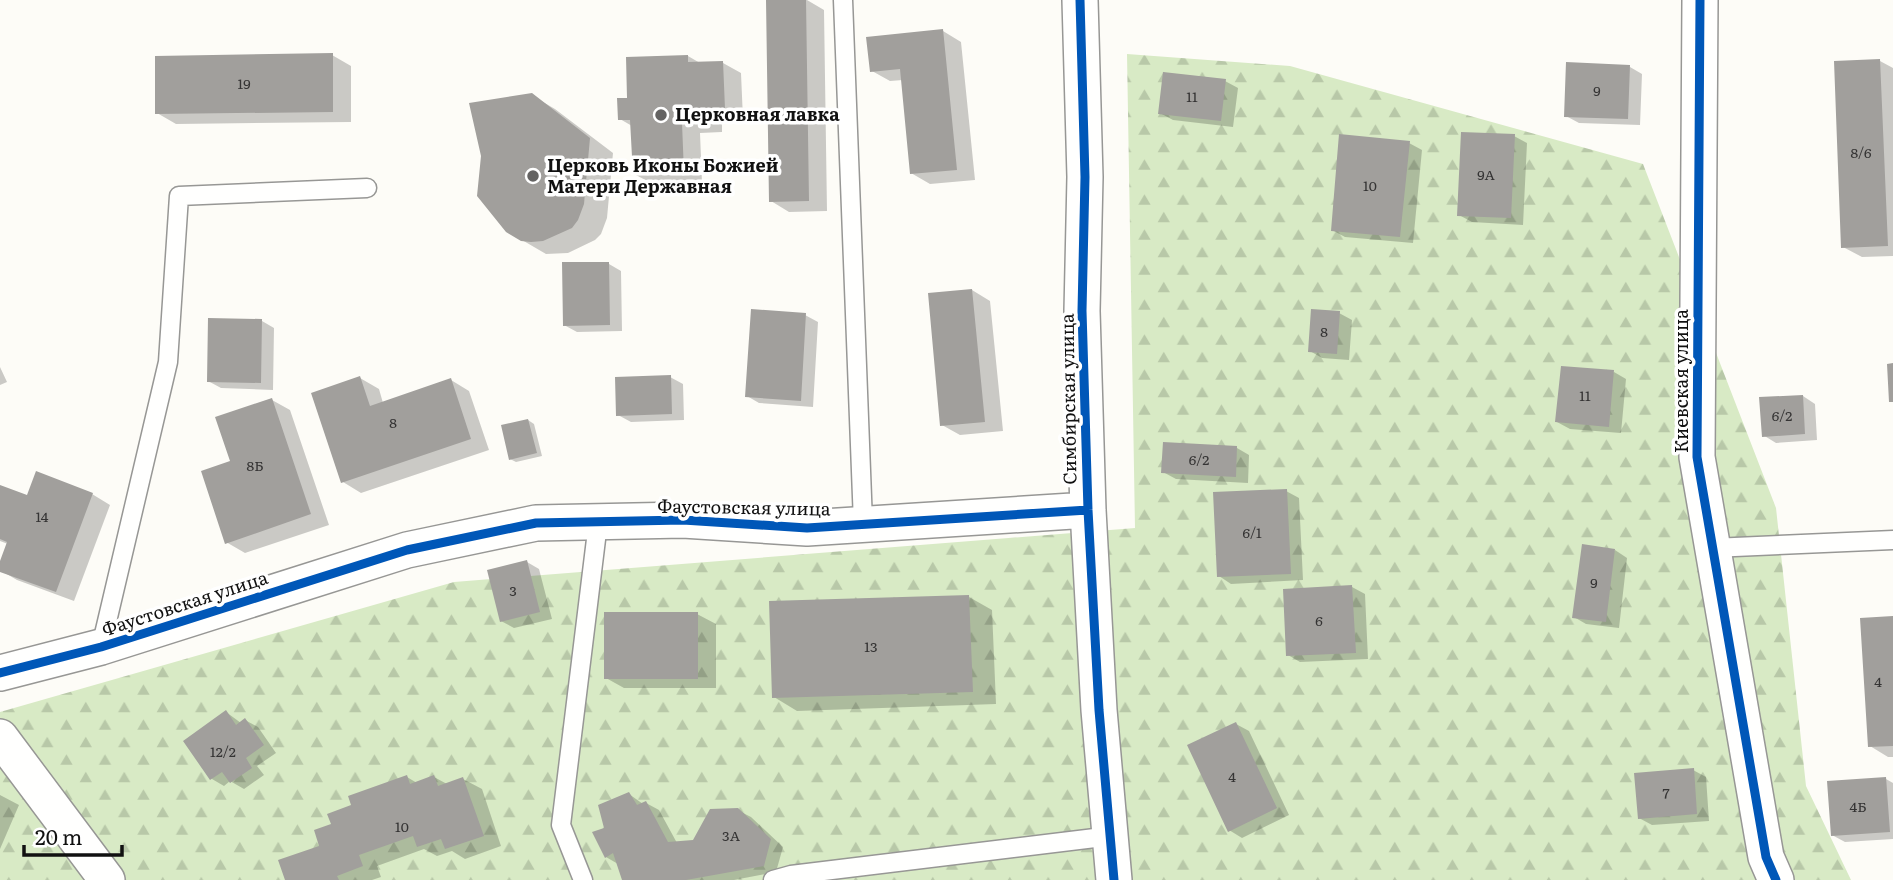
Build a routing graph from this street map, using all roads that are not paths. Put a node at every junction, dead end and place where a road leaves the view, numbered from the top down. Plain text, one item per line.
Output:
1 (843, 0) edge
2 (1080, 0) edge
3 (1700, 0) edge
4 (367, 188) dead end
5 (1088, 510) junction
6 (598, 523) junction
7 (863, 523) junction
8 (1893, 540) edge
9 (1713, 548) junction
10 (101, 648) junction
11 (0, 673) edge
12 (0, 737) edge
13 (1095, 838) dead end
14 (107, 880) edge
15 (583, 880) edge
16 (773, 880) edge
17 (1114, 880) edge
18 (1776, 880) edge

1 - 7 lane
2 - 5 street, Симбирская улица
3 - 9 street, Киевская улица
4 - 10 lane
5 - 7 street, Фаустовская улица
5 - 17 street, Симбирская улица
6 - 7 street, Фаустовская улица
6 - 10 street, Фаустовская улица
6 - 15 lane
8 - 9 lane
9 - 18 street, Киевская улица
10 - 11 street, Фаустовская улица
12 - 14 street
13 - 16 lane

